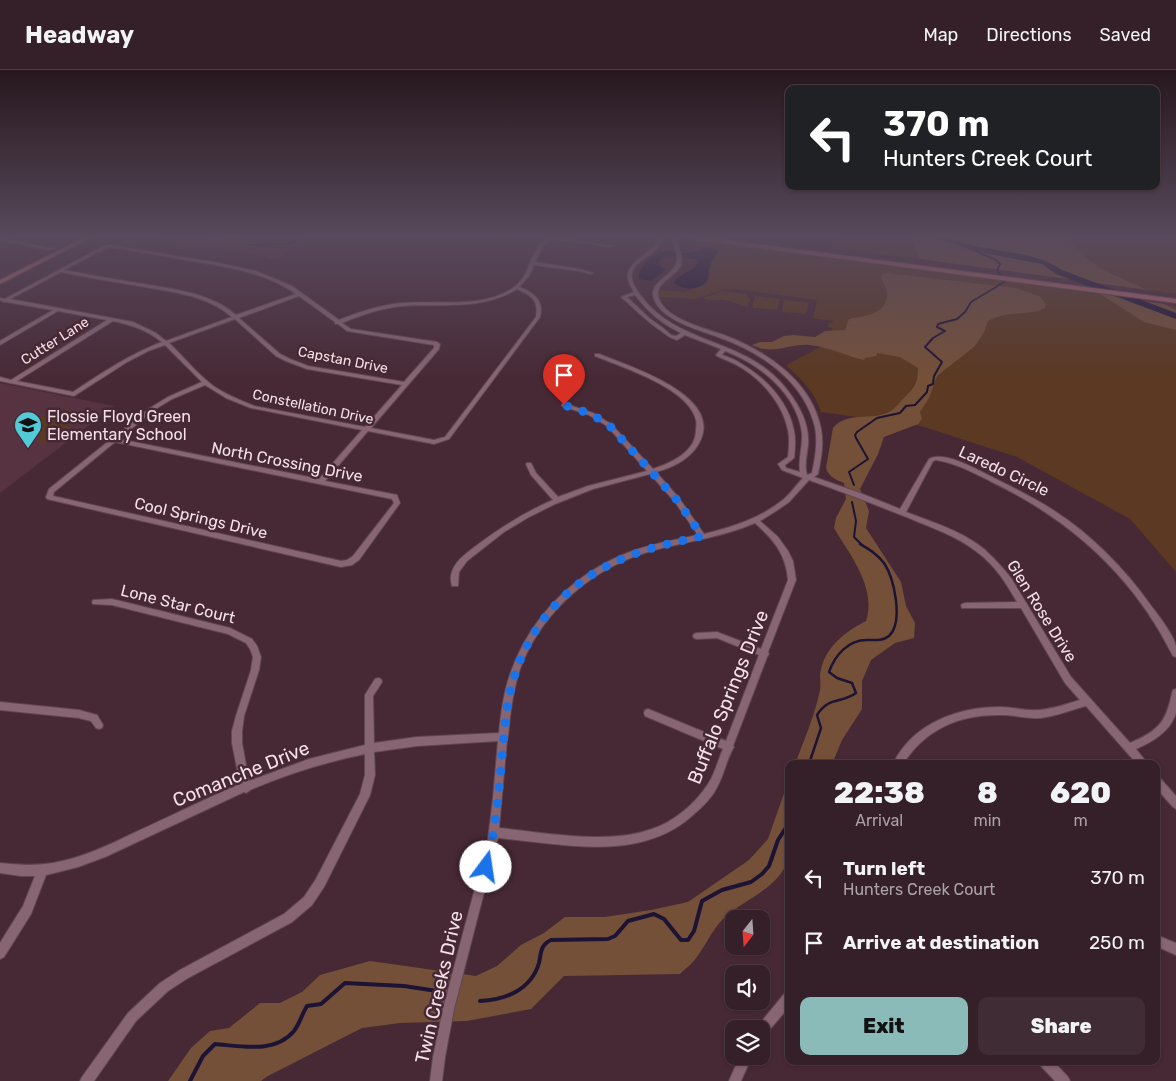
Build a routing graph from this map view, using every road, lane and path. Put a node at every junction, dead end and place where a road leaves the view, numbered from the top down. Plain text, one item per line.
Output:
1 (35, 284) edge
2 (135, 284) edge
3 (283, 284) edge
4 (521, 284) edge
5 (632, 284) edge
6 (660, 284) edge
7 (1058, 284) edge
8 (1078, 284) edge
9 (517, 288) junction
10 (637, 293) junction
11 (299, 294) junction
12 (1176, 297) edge
13 (2, 301) edge
14 (1176, 301) edge
15 (57, 310) junction
16 (234, 317) junction
17 (111, 320) junction
18 (337, 323) junction
19 (684, 333) junction
20 (0, 342) edge
21 (167, 342) junction
22 (726, 348) junction
23 (598, 355) dead end
24 (0, 379) edge
25 (11, 382) junction
26 (206, 382) junction
27 (405, 384) junction
28 (564, 405) dead end
29 (365, 429) junction
30 (113, 440) junction
31 (529, 464) dead end
32 (651, 472) junction
33 (805, 477) junction
34 (320, 482) junction
35 (557, 500) junction
36 (902, 512) junction
37 (755, 520) junction
38 (702, 536) junction
39 (349, 563) joint
40 (455, 584) dead end
41 (96, 602) dead end
42 (1023, 605) junction
43 (965, 606) dead end
44 (697, 636) dead end
45 (765, 654) junction
46 (1176, 654) edge
47 (378, 682) dead end
48 (1176, 693) edge
49 (1086, 702) junction
50 (0, 706) edge
51 (648, 713) dead end
52 (99, 724) dead end
53 (504, 737) junction
54 (370, 747) junction
55 (729, 747) junction
56 (1130, 747) junction
57 (900, 760) edge
58 (1140, 760) edge
59 (1160, 785) edge
60 (246, 788) junction
61 (1176, 804) edge
62 (494, 832) junction
63 (0, 868) edge
64 (42, 870) junction
65 (1160, 942) edge
66 (1176, 949) edge
67 (0, 953) edge
68 (785, 1001) edge
69 (770, 1020) edge
70 (742, 1065) edge
71 (1048, 1065) edge
72 (86, 1081) edge
73 (436, 1081) edge
74 (735, 1081) edge
75 (1064, 1081) edge

1 - 13 street
2 - 16 street, Capstan Drive
3 - 11 street
4 - 9 street
5 - 10 street
6 - 33 street, Twin Creeks Drive
7 - 14 main road
8 - 12 main road
9 - 18 street
9 - 29 street, Constellation Drive
10 - 19 street
10 - 19 street
11 - 16 street
11 - 18 street
13 - 15 street, Constellation Drive
15 - 17 street, Constellation Drive
15 - 20 street
16 - 21 street
16 - 27 street, Capstan Drive
17 - 21 street, Constellation Drive
17 - 25 street, Cutter Lane
18 - 27 street
19 - 22 street
21 - 25 street
21 - 26 street, Constellation Drive
22 - 33 street
22 - 33 street, Glen Rose Drive
23 - 32 street
24 - 25 street
26 - 29 street, Constellation Drive
26 - 30 street
27 - 29 street
28 - 32 street
29 - 34 street
30 - 34 street, North Crossing Drive
30 - 39 street, Cool Springs Drive
31 - 35 street
32 - 35 street
32 - 38 street
33 - 36 street, Glen Rose Drive
33 - 37 street, Twin Creeks Drive
34 - 39 street, North Crossing Drive
35 - 40 street
36 - 42 street, Glen Rose Drive
36 - 46 street, Laredo Circle
37 - 38 street, Twin Creeks Drive
37 - 45 street, Buffalo Springs Drive
38 - 53 street, Twin Creeks Drive
41 - 60 street, Lone Star Court
42 - 43 street
42 - 49 street, Glen Rose Drive
44 - 45 street
45 - 55 street, Buffalo Springs Drive
47 - 54 street
48 - 56 street
49 - 56 street, Glen Rose Drive
49 - 57 street
50 - 52 street
51 - 55 street
53 - 54 street, Comanche Drive
53 - 62 street, Twin Creeks Drive
54 - 60 street, Comanche Drive
54 - 72 street
55 - 62 street, Buffalo Springs Drive
56 - 58 street, Glen Rose Drive
59 - 61 street
60 - 64 street, Comanche Drive
62 - 73 street, Twin Creeks Drive
63 - 64 street, Comanche Drive
64 - 67 street
65 - 66 street
68 - 69 street
70 - 74 street
71 - 75 street

